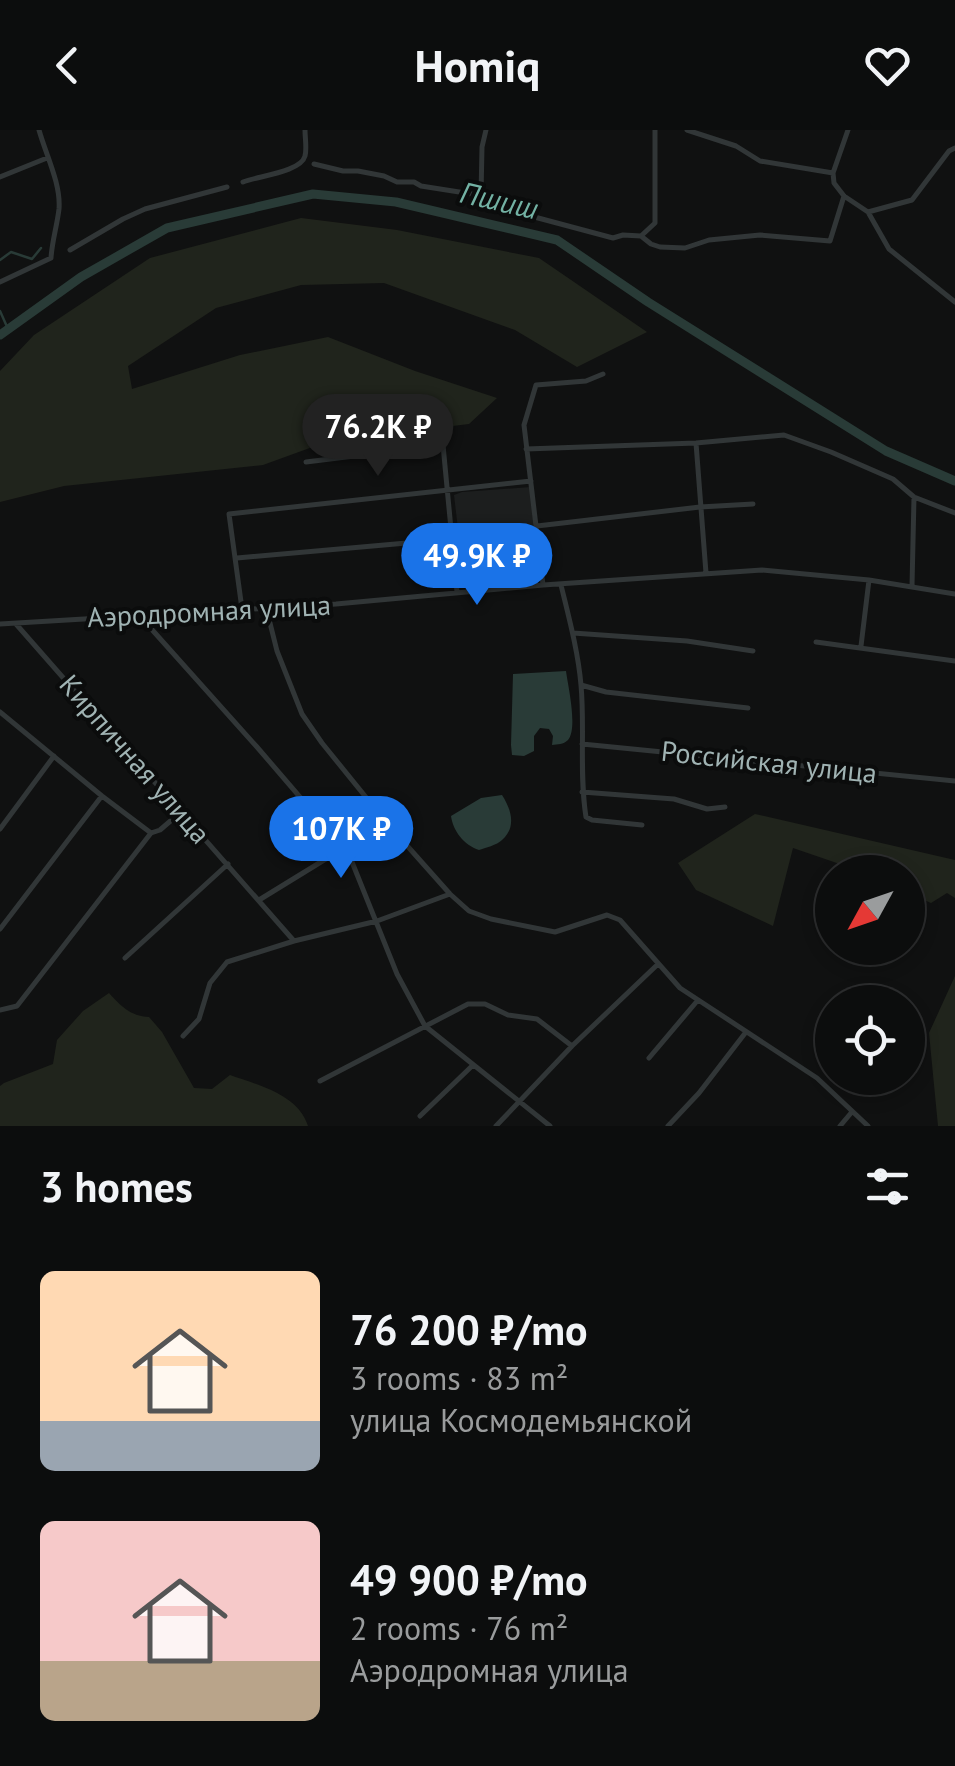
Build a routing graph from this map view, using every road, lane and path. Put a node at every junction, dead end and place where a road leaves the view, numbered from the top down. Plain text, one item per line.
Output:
1 (39, 130) edge
2 (305, 130) edge
3 (486, 130) edge
4 (655, 130) edge
5 (687, 130) edge
6 (848, 130) edge
7 (955, 148) edge
8 (46, 158) junction
9 (314, 164) dead end
10 (833, 173) junction
11 (0, 177) edge
12 (243, 182) dead end
13 (227, 188) dead end
14 (481, 195) junction
15 (844, 196) junction
16 (868, 212) junction
17 (641, 236) junction
18 (70, 250) dead end
19 (0, 282) edge
20 (955, 302) edge
21 (603, 374) dead end
22 (696, 442) junction
23 (526, 449) junction
24 (306, 462) dead end
25 (531, 481) junction
26 (448, 488) junction
27 (914, 496) junction
28 (753, 504) dead end
29 (700, 507) junction
30 (955, 513) edge
31 (536, 526) junction
32 (452, 540) junction
33 (237, 558) junction
34 (706, 573) junction
35 (869, 580) junction
36 (543, 584) junction
37 (561, 584) junction
38 (912, 586) junction
39 (457, 592) junction
40 (955, 594) edge
41 (266, 607) junction
42 (242, 609) junction
43 (138, 614) junction
44 (15, 623) junction
45 (0, 624) edge
46 (573, 633) junction
47 (816, 642) dead end
48 (861, 648) junction
49 (753, 651) dead end
50 (955, 661) edge
51 (581, 685) junction
52 (748, 708) dead end
53 (0, 713) edge
54 (582, 744) junction
55 (54, 756) junction
56 (955, 781) edge
57 (582, 792) junction
58 (102, 796) junction
59 (725, 808) dead end
60 (182, 811) junction
61 (386, 822) junction
62 (642, 825) dead end
63 (0, 830) edge
64 (151, 833) junction
65 (342, 846) junction
66 (228, 864) junction
67 (450, 894) junction
68 (259, 900) junction
69 (377, 921) junction
70 (0, 929) edge
71 (294, 940) junction
72 (124, 958) dead end
73 (657, 964) junction
74 (698, 1000) junction
75 (0, 1010) edge
76 (425, 1026) junction
77 (746, 1032) junction
78 (183, 1036) dead end
79 (572, 1046) junction
80 (648, 1058) dead end
81 (472, 1065) junction
82 (320, 1081) dead end
83 (520, 1102) junction
84 (852, 1112) junction
85 (420, 1116) dead end
86 (496, 1126) edge
87 (550, 1126) edge
88 (668, 1126) edge
89 (840, 1126) edge
90 (868, 1126) edge

1 - 8 street
2 - 12 street
3 - 14 street
4 - 17 street
5 - 10 street
6 - 10 street
7 - 16 street
8 - 11 street
8 - 19 street
9 - 14 street
10 - 15 street
13 - 18 street
14 - 17 street
15 - 16 street
15 - 17 street
16 - 20 street
21 - 23 street
22 - 23 street
22 - 27 street
22 - 29 street
23 - 25 street
24 - 26 street
25 - 26 street
25 - 31 street
26 - 32 street
26 - 33 street
27 - 30 street
27 - 38 street
28 - 29 street
29 - 31 street
29 - 34 street
31 - 36 street
32 - 33 street
32 - 39 street
33 - 42 street
34 - 35 street, Аэродромная улица
34 - 37 street, Аэродромная улица
35 - 38 street, Аэродромная улица
35 - 48 street
36 - 37 street, Аэродромная улица
36 - 39 street, Аэродромная улица
37 - 46 street
38 - 40 street, Аэродромная улица
39 - 41 street, Аэродромная улица
41 - 42 street, Аэродромная улица
41 - 61 street
42 - 43 street, Аэродромная улица
43 - 44 street, Аэродромная улица
43 - 65 street
44 - 45 street, Аэродромная улица
44 - 60 street, Кирпичная улица
46 - 49 street
46 - 51 street
47 - 48 street
48 - 50 street
51 - 52 street
51 - 54 street
53 - 55 street
54 - 56 street, Российская улица
54 - 57 street
55 - 58 street
55 - 63 street
57 - 59 street
57 - 62 street
58 - 64 street
58 - 70 street
60 - 64 street
60 - 66 street, Кирпичная улица
61 - 65 street
61 - 67 street
64 - 75 street
65 - 68 street
65 - 69 street
66 - 68 street, Кирпичная улица
66 - 72 street
67 - 69 street
67 - 73 street
68 - 71 street, Кирпичная улица
69 - 71 street
69 - 76 street
71 - 78 street
73 - 74 street
73 - 79 street
74 - 77 street
74 - 80 street
76 - 79 street
76 - 81 street
76 - 82 street
77 - 84 street
77 - 88 street
79 - 83 street
81 - 83 street
81 - 85 street
83 - 86 street
83 - 87 street
84 - 89 street
84 - 90 street

